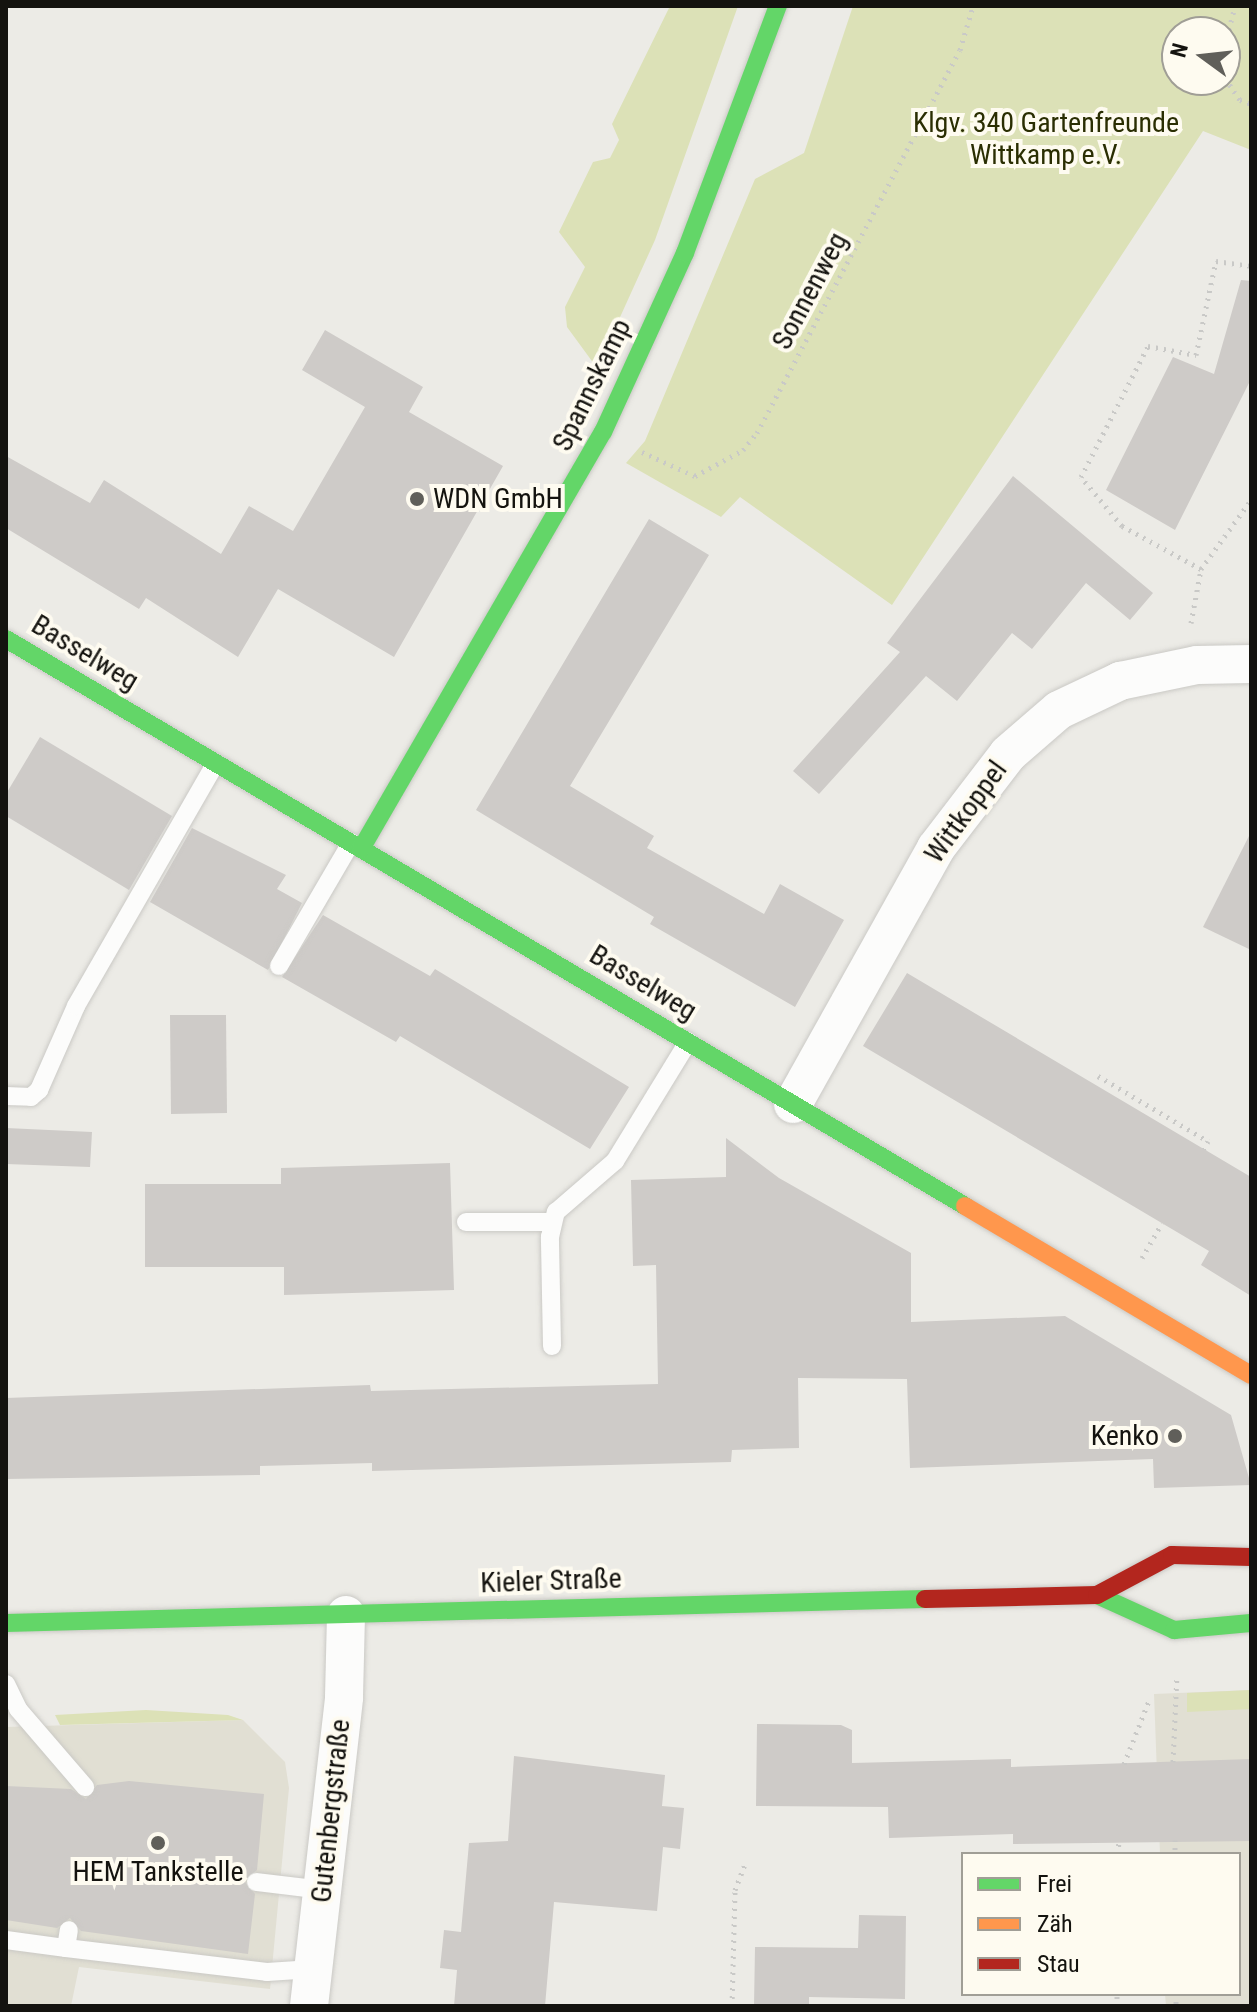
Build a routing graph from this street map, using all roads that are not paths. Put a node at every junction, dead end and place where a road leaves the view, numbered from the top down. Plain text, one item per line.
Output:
1 (778, 6) edge
2 (6, 639) edge
3 (1251, 664) edge
4 (216, 763) junction
5 (356, 846) junction
6 (279, 966) dead end
7 (688, 1042) junction
8 (6, 1096) edge
9 (793, 1104) junction
10 (466, 1222) dead end
11 (552, 1222) junction
12 (552, 1346) dead end
13 (1251, 1375) edge
14 (1251, 1557) edge
15 (1097, 1595) junction
16 (346, 1615) junction
17 (6, 1623) edge
18 (1251, 1623) edge
19 (6, 1684) edge
20 (85, 1787) dead end
21 (256, 1882) dead end
22 (323, 1890) junction
23 (6, 1940) edge
24 (313, 1969) junction
25 (309, 2006) edge

1 - 5 street, Spannskamp
2 - 4 street, Basselweg
3 - 9 street, Wittkoppel
4 - 5 street, Basselweg
4 - 8 lane
5 - 6 lane
5 - 7 street, Basselweg
7 - 9 street, Basselweg
7 - 11 lane
9 - 13 street, Basselweg
10 - 11 lane
11 - 12 lane
14 - 15 street, Kieler Straße
15 - 16 street, Kieler Straße
15 - 18 street, Kieler Straße
16 - 17 street, Kieler Straße
16 - 22 street, Gutenbergstraße
19 - 20 lane
21 - 22 lane
22 - 24 street, Gutenbergstraße
23 - 24 lane
24 - 25 street, Gutenbergstraße

